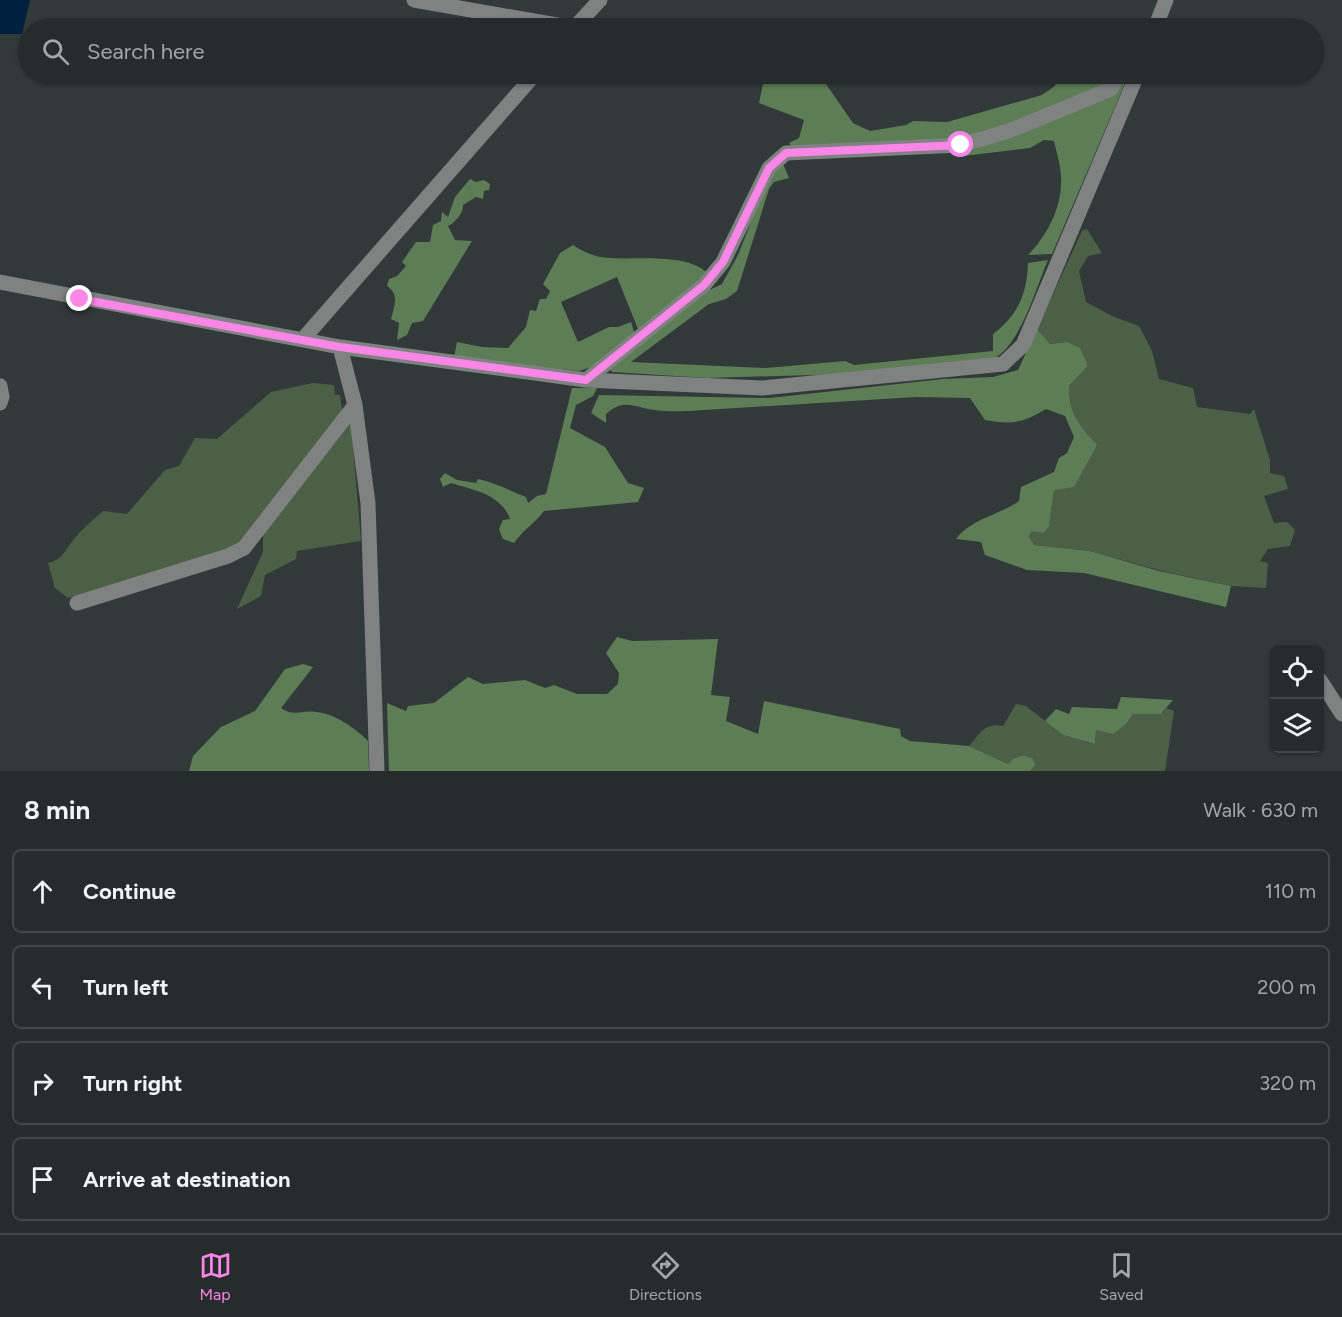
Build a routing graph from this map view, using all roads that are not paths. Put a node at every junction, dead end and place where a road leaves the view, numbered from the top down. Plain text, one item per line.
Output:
1 (414, 0) edge
2 (600, 0) edge
3 (1166, 0) edge
4 (517, 18) edge
5 (583, 18) edge
6 (1159, 18) edge
7 (526, 84) edge
8 (1113, 84) edge
9 (1132, 84) edge
10 (0, 282) edge
11 (303, 339) junction
12 (340, 347) junction
13 (586, 380) junction
14 (0, 386) edge
15 (0, 403) edge
16 (355, 405) junction
17 (77, 603) dead end
18 (1324, 686) edge
19 (1342, 714) edge
20 (376, 771) edge

1 - 4 street
2 - 5 street
3 - 6 street
7 - 11 street
8 - 13 street
9 - 13 street
10 - 11 street
11 - 12 street
12 - 13 street
12 - 16 street
14 - 15 street
16 - 17 street
16 - 20 street
18 - 19 street

